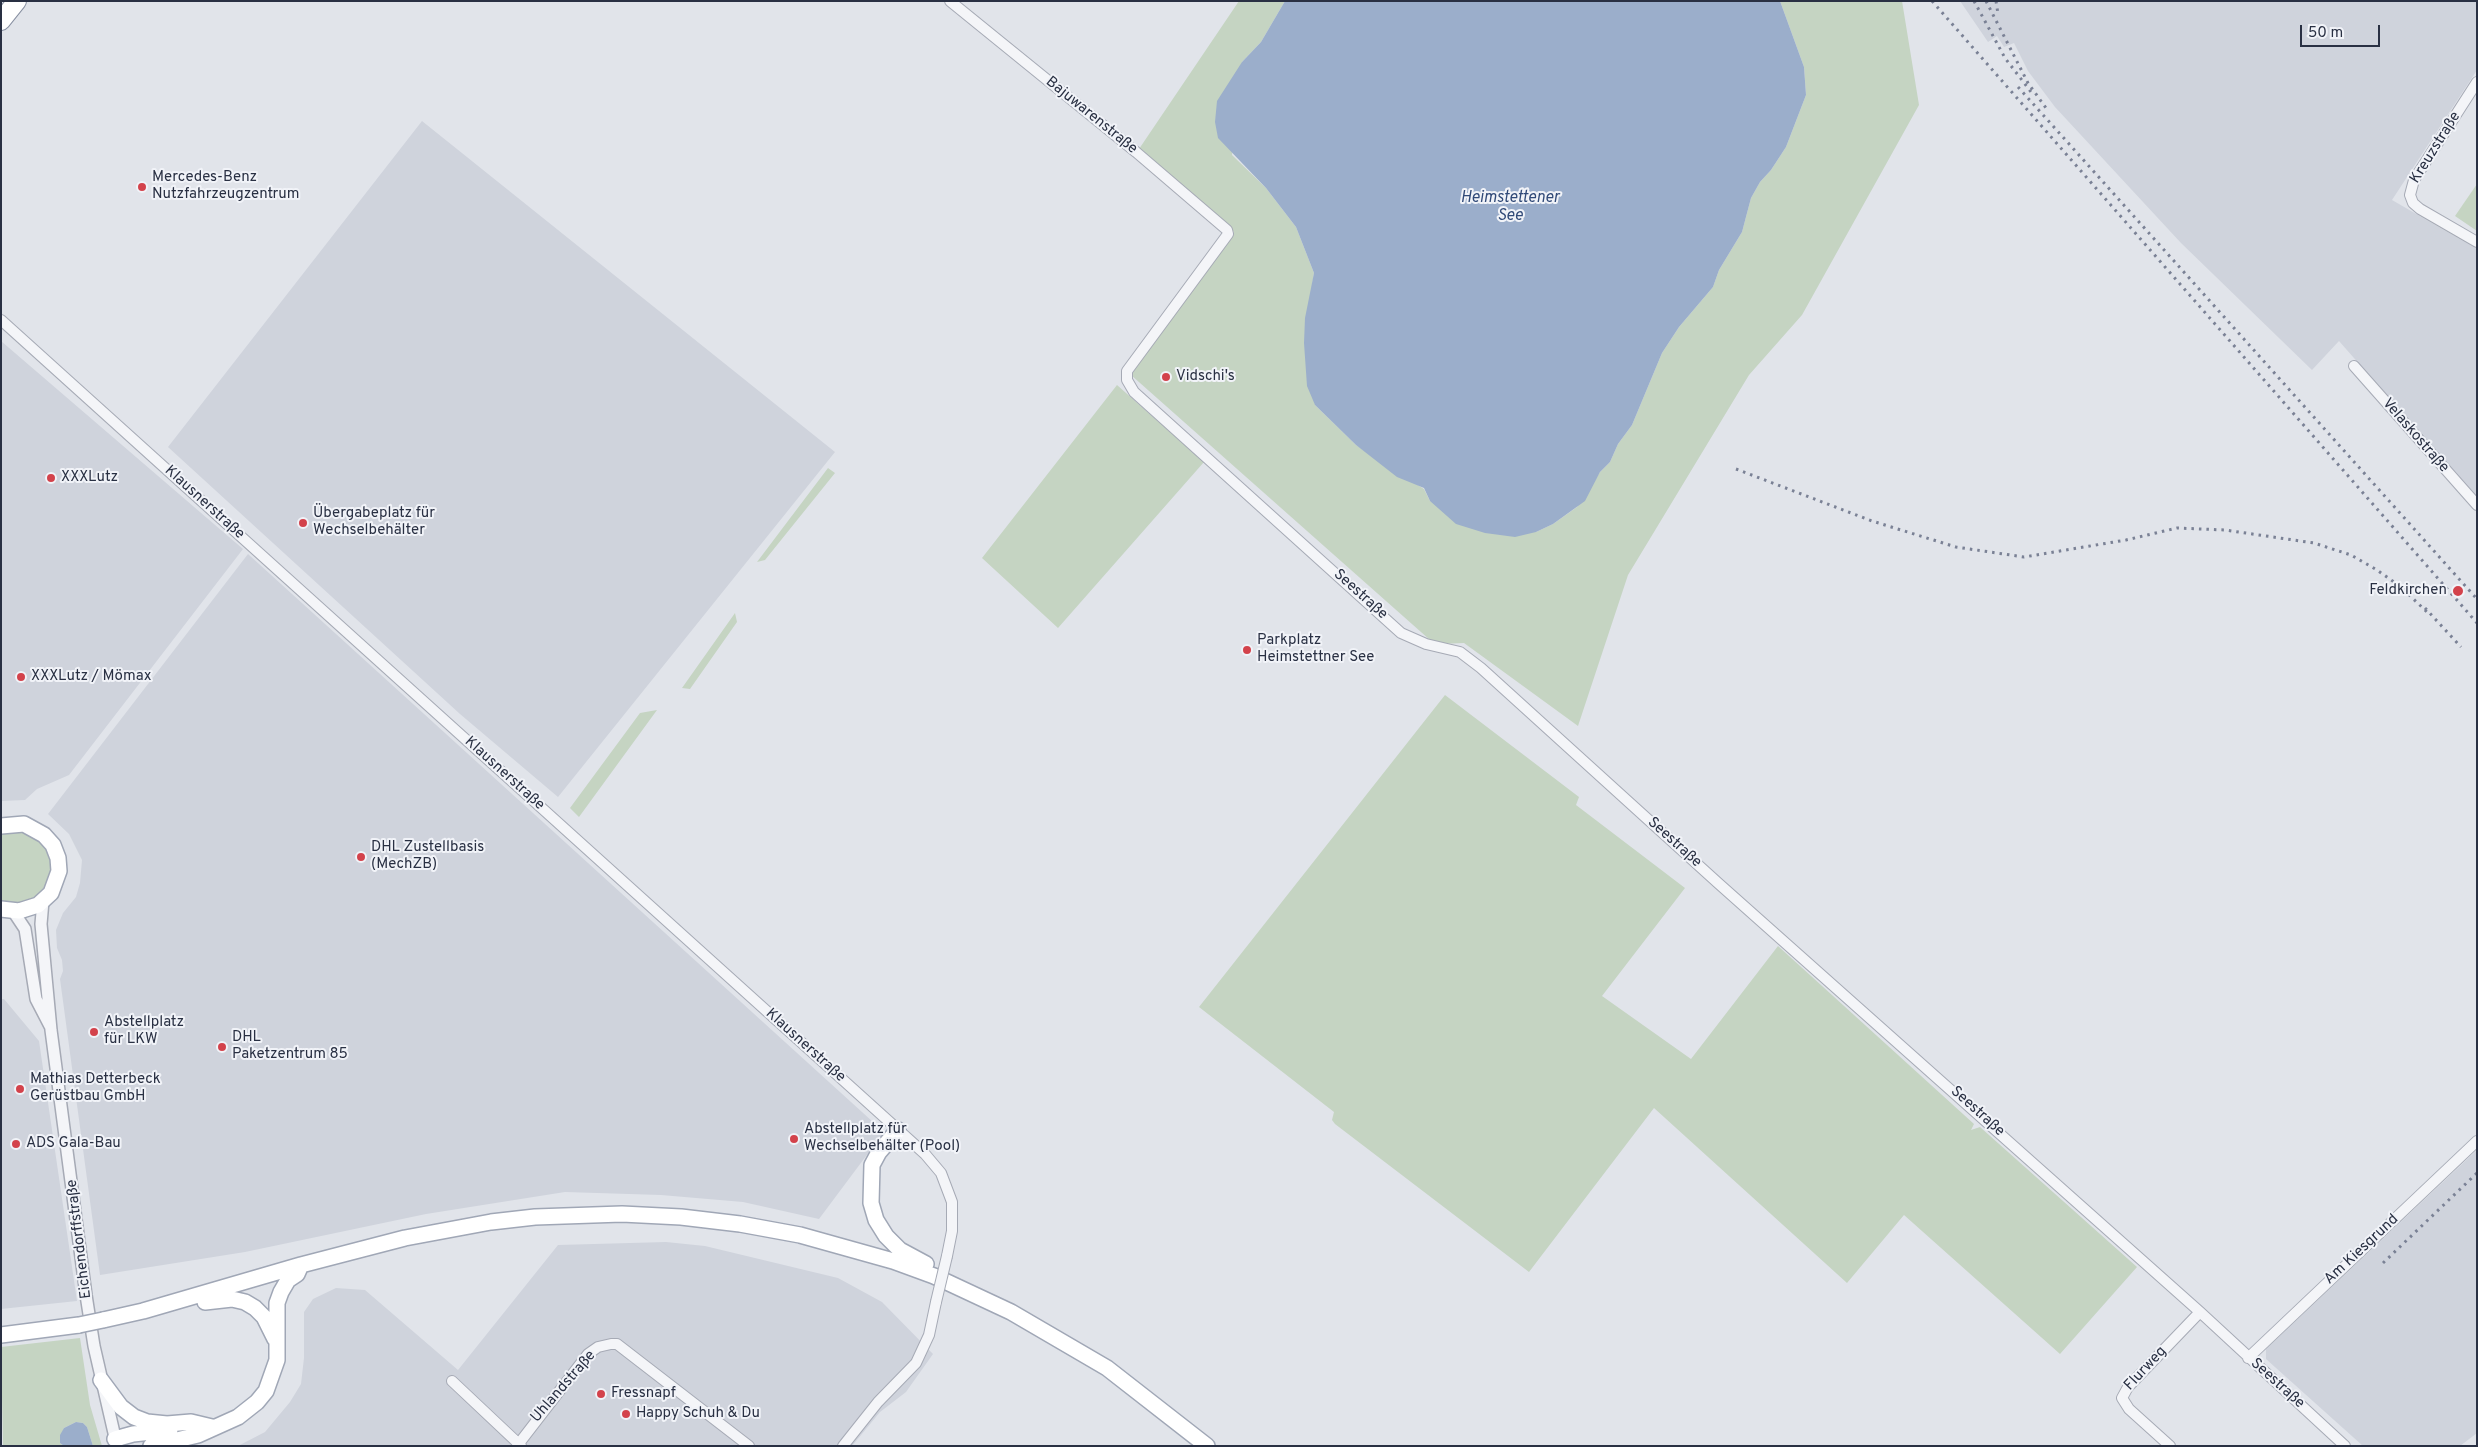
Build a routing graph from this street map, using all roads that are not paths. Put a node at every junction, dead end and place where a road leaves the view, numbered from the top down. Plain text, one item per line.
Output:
1 (17, 1) edge
2 (950, 1) edge
3 (1, 21) edge
4 (2477, 82) edge
5 (1228, 234) joint
6 (2477, 242) edge
7 (1, 320) edge
8 (2354, 366) dead end
9 (2477, 505) edge
10 (1, 826) edge
11 (43, 901) junction
12 (5, 910) edge
13 (51, 1030) junction
14 (898, 1130) junction
15 (2477, 1141) edge
16 (301, 1265) junction
17 (989, 1301) junction
18 (163, 1306) junction
19 (2200, 1312) junction
20 (1, 1335) edge
21 (277, 1345) junction
22 (2248, 1358) junction
23 (101, 1380) junction
24 (452, 1381) dead end
25 (212, 1427) junction
26 (116, 1442) edge
27 (516, 1445) edge
28 (151, 1446) edge
29 (749, 1446) edge
30 (843, 1446) edge
31 (1207, 1446) edge
32 (2170, 1446) edge
33 (2345, 1446) edge

1 - 3 highway
2 - 5 street, Bajuwarenstraße
4 - 6 street, Kreuzstraße
5 - 19 street, Seestraße
7 - 14 street, Klausnerstraße
8 - 9 street, Velaskostraße
10 - 11 main road
11 - 12 main road
11 - 13 street, Eichendorffstraße
12 - 13 street, Eichendorffstraße
13 - 23 street, Eichendorffstraße
14 - 17 main road
14 - 30 street, Klausnerstraße, bridge
15 - 22 street, Am Kiesgrund
16 - 17 main road
16 - 18 main road
16 - 21 main road
17 - 31 main road
18 - 20 main road, bridge
18 - 21 main road
19 - 22 street, Seestraße
19 - 32 street, Flurweg
21 - 25 main road
22 - 33 street, Seestraße
23 - 25 main road
23 - 26 street, Eichendorffstraße
24 - 27 street
25 - 26 main road
25 - 28 main road
27 - 29 street, Uhlandstraße

